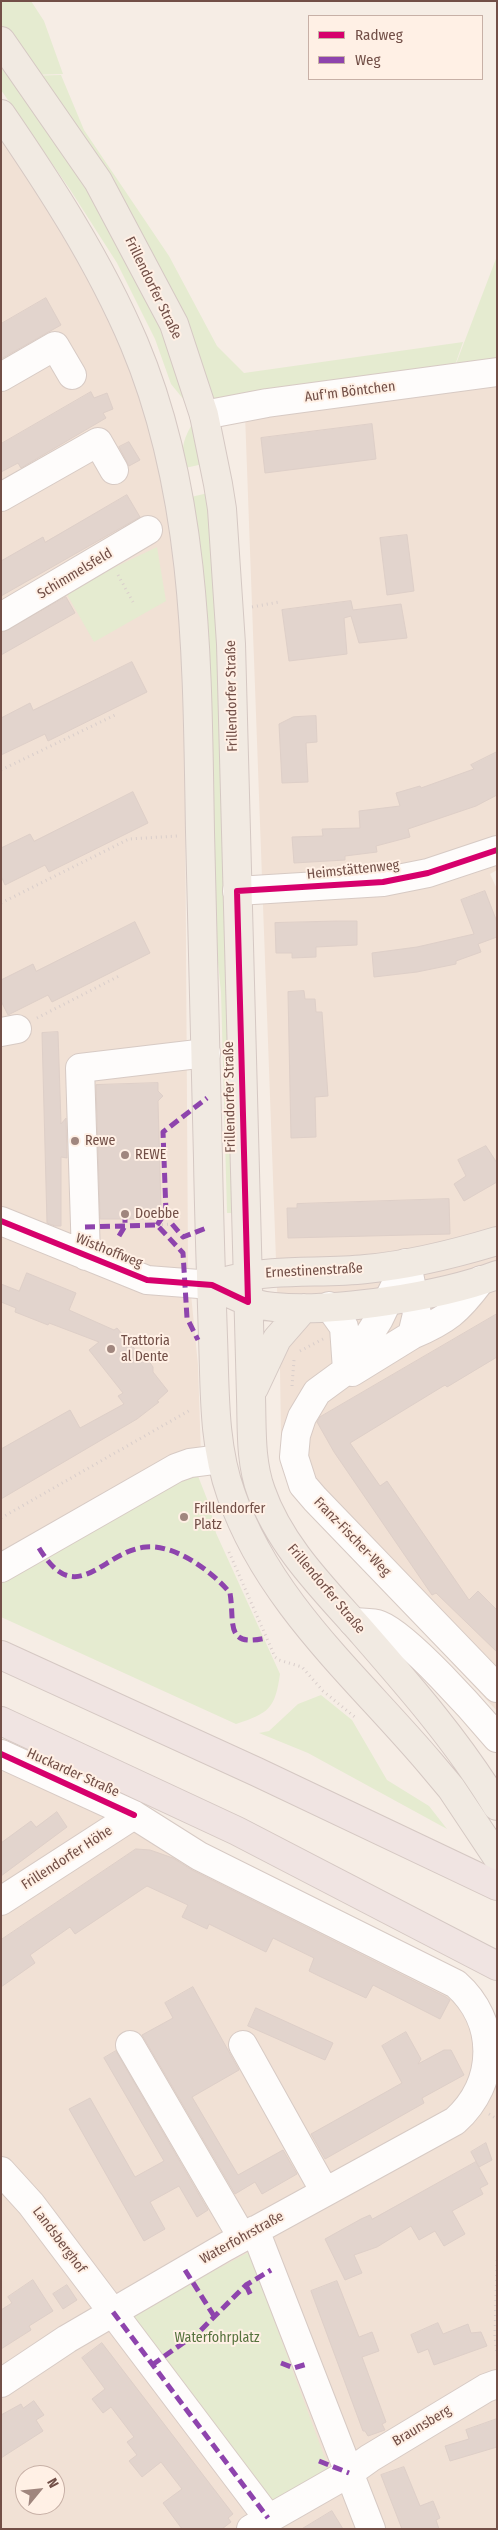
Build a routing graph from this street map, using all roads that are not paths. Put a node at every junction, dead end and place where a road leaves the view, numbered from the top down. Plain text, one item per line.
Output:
1 (1, 41) edge
2 (1, 114) edge
3 (497, 372) edge
4 (72, 375) dead end
5 (1, 378) edge
6 (204, 415) junction
7 (114, 470) dead end
8 (1, 497) edge
9 (148, 530) dead end
10 (1, 617) edge
11 (497, 850) edge
12 (237, 891) junction
13 (206, 1053) junction
14 (1, 1221) edge
15 (497, 1241) edge
16 (86, 1256) junction
17 (406, 1263) junction
18 (248, 1275) junction
19 (489, 1277) edge
20 (212, 1285) junction
21 (401, 1298) junction
22 (248, 1302) junction
23 (317, 1307) junction
24 (412, 1336) junction
25 (347, 1370) junction
26 (251, 1397) junction
27 (221, 1460) junction
28 (1, 1568) edge
29 (353, 1622) junction
30 (1, 1656) edge
31 (497, 1688) edge
32 (1, 1721) edge
33 (497, 1738) edge
34 (1, 1754) edge
35 (497, 1806) edge
36 (134, 1815) junction
37 (497, 1857) edge
38 (497, 1886) edge
39 (1, 1901) edge
40 (494, 1965) edge
41 (130, 2045) dead end
42 (243, 2045) dead end
43 (482, 2094) joint
44 (1, 2171) edge
45 (325, 2192) junction
46 (249, 2233) junction
47 (113, 2312) junction
48 (1, 2383) edge
49 (497, 2384) edge
50 (349, 2473) junction
51 (260, 2523) edge
52 (371, 2529) edge

1 - 6 main road, Frillendorfer Straße
2 - 13 main road, Frillendorfer Straße
3 - 6 street, Auf'm Böntchen
4 - 5 street
6 - 12 main road, Frillendorfer Straße
7 - 8 street
9 - 10 street, Schimmelsfeld
11 - 12 street, Heimstättenweg
12 - 18 main road, Frillendorfer Straße
13 - 16 street
13 - 20 main road, Frillendorfer Straße
14 - 16 street, Wisthoffweg
15 - 17 main road, Ernestinenstraße
16 - 20 street, Wisthoffweg
17 - 18 main road, Ernestinenstraße
17 - 21 street, Franz-Fischer-Weg
18 - 20 main road, Ernestinenstraße
18 - 22 main road, Frillendorfer Straße
19 - 21 main road
19 - 24 street, Franz-Fischer-Weg
20 - 22 main road
20 - 27 main road, Frillendorfer Straße
21 - 23 main road
21 - 24 street
21 - 25 street, Franz-Fischer-Weg
22 - 23 main road
22 - 26 main road, Frillendorfer Straße
23 - 25 street
23 - 26 main road
24 - 25 street, Franz-Fischer-Weg
25 - 31 street, Franz-Fischer-Weg
26 - 29 main road, Frillendorfer Straße
27 - 28 street
27 - 37 main road, Frillendorfer Straße
29 - 33 street
29 - 35 main road, Frillendorfer Straße
30 - 38 highway
32 - 40 highway
34 - 36 street, Huckarder Straße
36 - 39 street, Frillendorfer Höhe
36 - 43 street, Huckarder Straße
41 - 46 street
42 - 45 street
43 - 45 street, Waterfohrstraße
44 - 47 street, Landsberghof
45 - 46 street, Waterfohrstraße
46 - 47 street, Waterfohrstraße
46 - 50 street
47 - 48 street, Waterfohrstraße
47 - 51 street
49 - 50 street, Braunsberg
50 - 51 street
50 - 52 street

